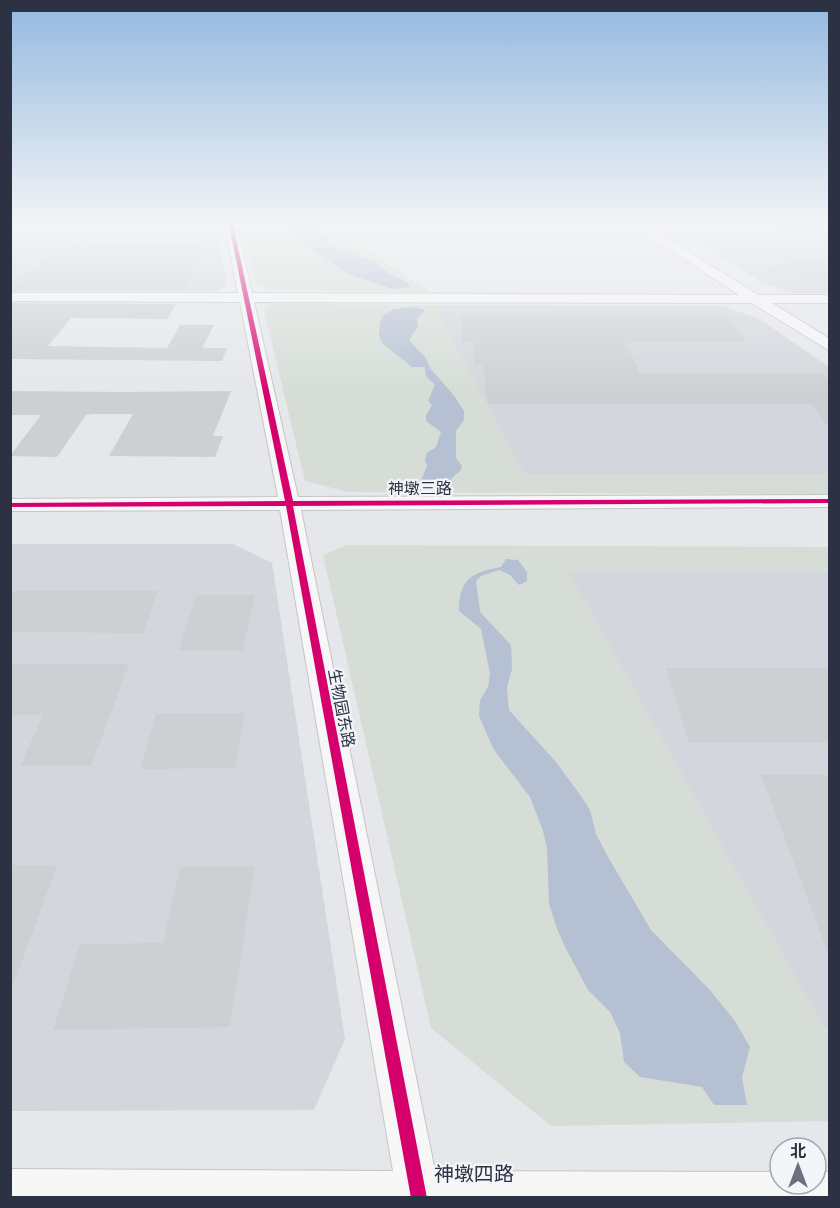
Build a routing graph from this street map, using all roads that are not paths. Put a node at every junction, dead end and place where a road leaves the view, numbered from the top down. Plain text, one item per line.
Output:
1 (244, 281) edge
2 (731, 281) edge
3 (734, 281) edge
4 (10, 297) edge
5 (247, 297) junction
6 (760, 299) junction
7 (830, 299) edge
8 (830, 337) edge
9 (830, 346) edge
10 (830, 501) edge
11 (10, 505) edge
12 (290, 511) junction
13 (830, 518) edge
14 (10, 520) edge
15 (10, 1191) edge
16 (830, 1194) edge
17 (419, 1195) edge

1 - 5 street, 生物园东路
2 - 6 street
3 - 6 street
4 - 5 street
5 - 6 street
5 - 12 street, 生物园东路
6 - 7 street
6 - 8 street
6 - 9 street
10 - 12 street, 神墩三路
11 - 12 street, 神墩三路
12 - 13 street, 神墩三路
12 - 14 street, 神墩三路
12 - 17 street, 生物园东路
15 - 17 street, 神墩四路
16 - 17 street, 神墩四路

